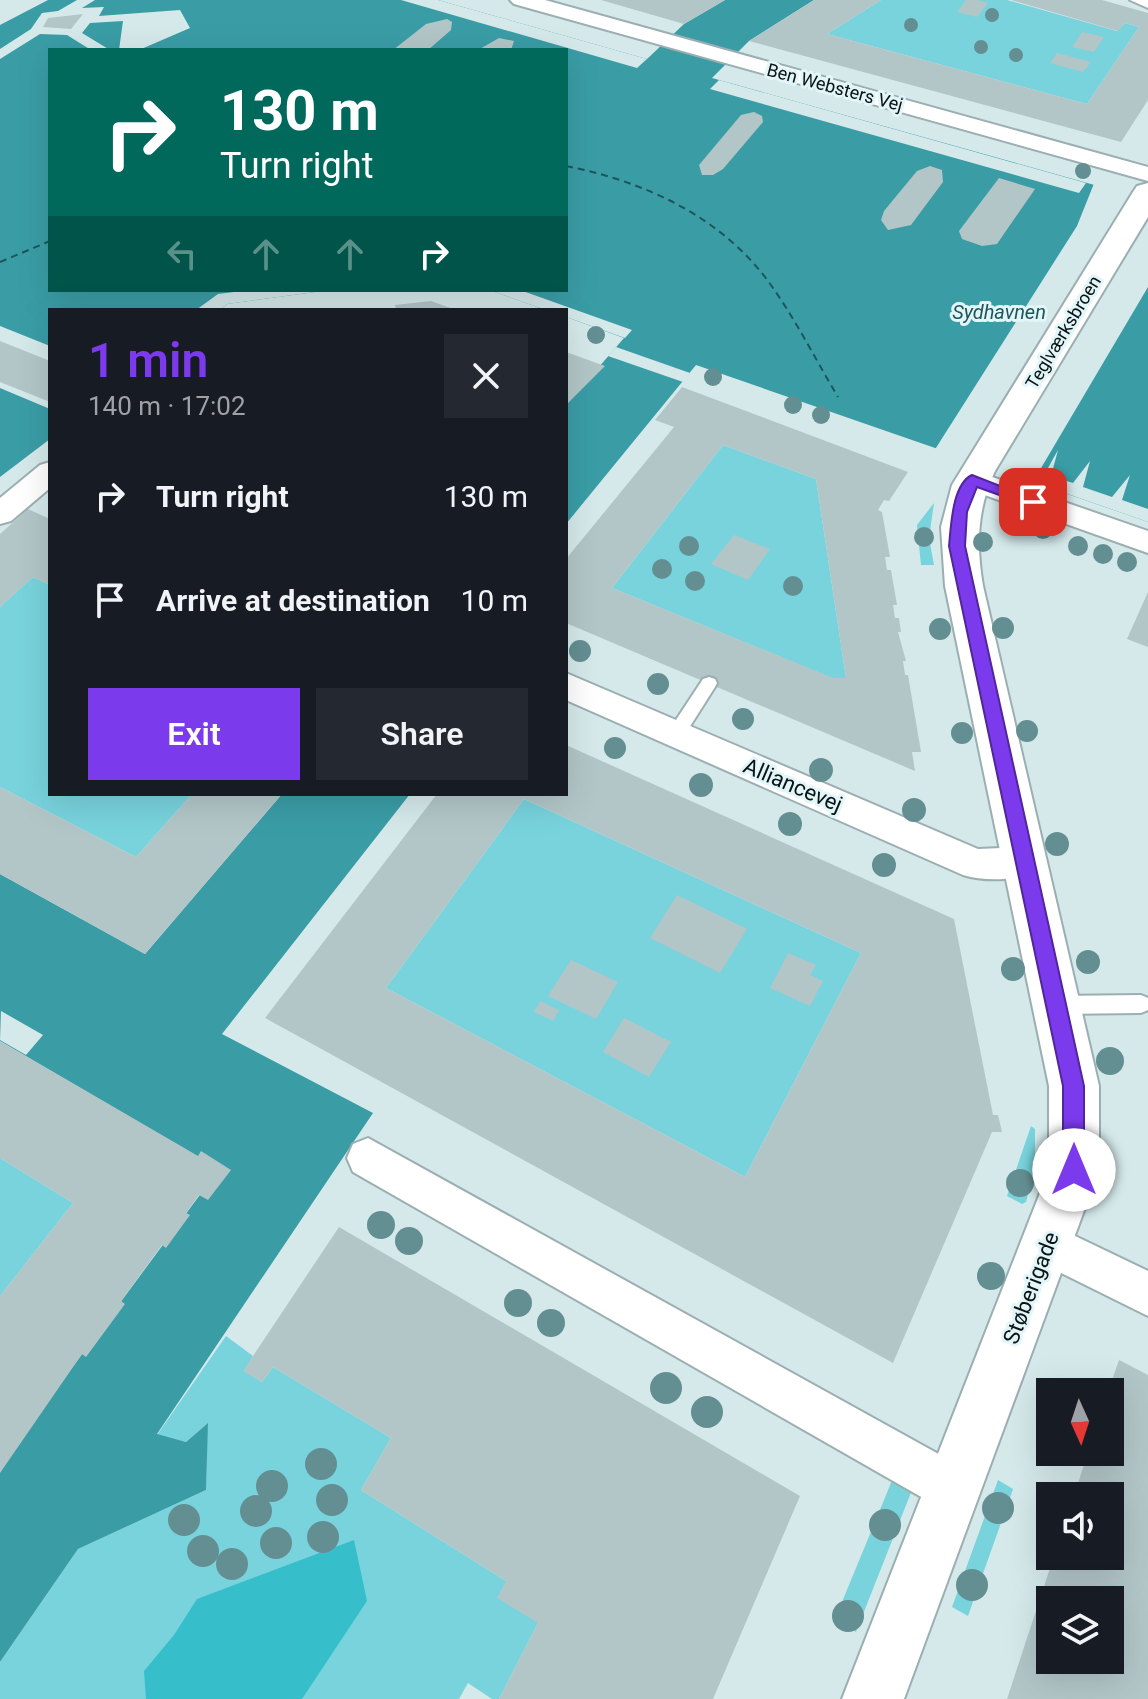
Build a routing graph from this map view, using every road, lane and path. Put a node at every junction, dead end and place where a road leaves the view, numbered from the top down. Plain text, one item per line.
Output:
1 (521, 0) edge
2 (1138, 0) edge
3 (1148, 3) edge
4 (1148, 174) edge
5 (1148, 192) edge
6 (48, 474) edge
7 (975, 476) junction
8 (0, 514) edge
9 (1148, 542) edge
10 (709, 683) dead end
11 (568, 687) edge
12 (676, 734) junction
13 (1025, 862) junction
14 (1141, 1004) dead end
15 (1056, 1005) junction
16 (368, 1158) dead end
17 (1048, 1244) junction
18 (1148, 1294) edge
19 (954, 1489) junction
20 (873, 1699) edge

1 - 4 street, Ben Websters Vej
2 - 3 street
5 - 7 street, Teglværksbroen
6 - 8 street
7 - 9 street
7 - 13 street, Støberigade
10 - 12 lane
11 - 12 street, Alliancevej
12 - 13 street, Alliancevej
13 - 15 street, Støberigade
14 - 15 lane
15 - 17 street, Støberigade
16 - 19 street
17 - 18 street
17 - 19 street, Støberigade
19 - 20 street, Støberigade

